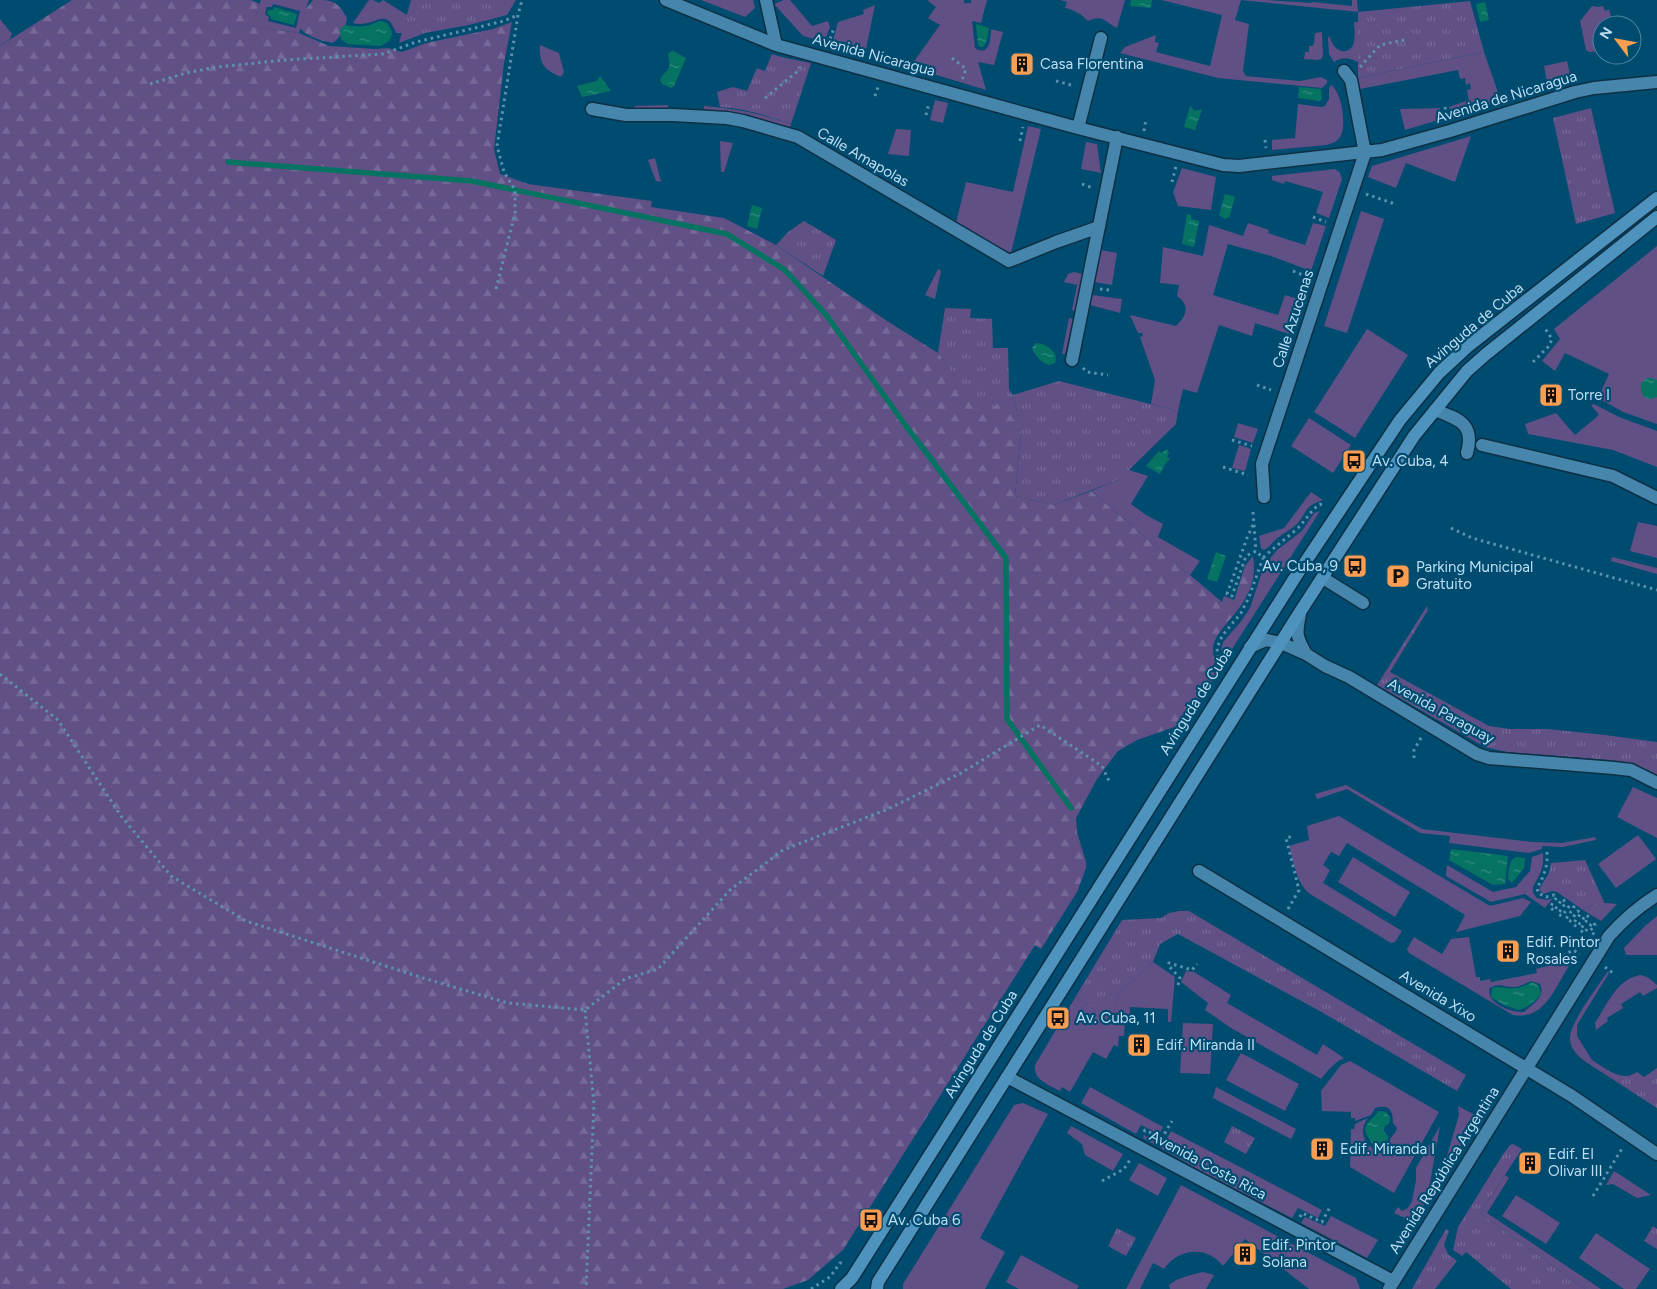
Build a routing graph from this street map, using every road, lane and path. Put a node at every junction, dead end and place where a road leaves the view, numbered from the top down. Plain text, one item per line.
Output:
1 (522, 0) edge
2 (666, 0) edge
3 (766, 0) edge
4 (518, 15) junction
5 (1100, 38) dead end
6 (1404, 40) dead end
7 (776, 45) junction
8 (807, 53) junction
9 (952, 58) dead end
10 (1344, 71) joint
11 (1657, 82) edge
12 (150, 84) dead end
13 (957, 94) junction
14 (765, 98) dead end
15 (592, 109) dead end
16 (1078, 128) junction
17 (1117, 138) junction
18 (1365, 153) junction
19 (1353, 190) junction
20 (1657, 198) edge
21 (1395, 204) dead end
22 (1657, 217) edge
23 (1099, 227) junction
24 (496, 289) dead end
25 (1536, 314) junction
26 (1072, 360) joint
27 (1533, 362) dead end
28 (1108, 375) dead end
29 (1435, 410) junction
30 (1232, 440) dead end
31 (1482, 445) dead end
32 (1267, 452) junction
33 (1466, 453) dead end
34 (1223, 467) dead end
35 (1263, 479) junction
36 (1264, 497) dead end
37 (1657, 498) edge
38 (1252, 512) dead end
39 (1337, 515) junction
40 (1253, 525) junction
41 (1451, 528) dead end
42 (1256, 551) junction
43 (1263, 558) junction
44 (1323, 578) junction
45 (1657, 590) edge
46 (1363, 603) dead end
47 (1300, 612) junction
48 (1281, 643) junction
49 (1250, 647) junction
50 (1306, 654) junction
51 (1235, 671) junction
52 (0, 674) edge
53 (1429, 725) junction
54 (1414, 758) dead end
55 (1110, 782) dead end
56 (1657, 783) edge
57 (1294, 836) dead end
58 (1547, 852) dead end
59 (1199, 871) dead end
60 (1657, 895) edge
61 (1550, 907) junction
62 (1281, 920) junction
63 (1580, 930) junction
64 (1605, 942) junction
65 (1197, 964) dead end
66 (1178, 985) dead end
67 (585, 1010) junction
68 (1527, 1069) junction
69 (1007, 1077) junction
70 (1172, 1120) dead end
71 (1630, 1136) junction
72 (1137, 1146) junction
73 (1657, 1154) edge
74 (1130, 1158) dead end
75 (1102, 1181) dead end
76 (1593, 1196) dead end
77 (1331, 1205) dead end
78 (1293, 1228) junction
79 (1391, 1285) edge
80 (586, 1289) edge
81 (841, 1289) edge
82 (877, 1289) edge

1 - 4 path
2 - 7 street, Avenida Nicaragua
3 - 7 street
4 - 12 path
4 - 24 path
5 - 16 street
6 - 10 path
7 - 8 street, Avenida Nicaragua
8 - 13 street, Avenida Nicaragua
8 - 14 path
9 - 13 path
10 - 18 street
11 - 18 street, Avenida de Nicaragua
13 - 16 street, Avenida Nicaragua
15 - 23 street, Calle Amapolas
16 - 17 street, Avenida Nicaragua
17 - 18 street, Avenida Nicaragua
17 - 23 street
18 - 19 street, Calle Azucenas
19 - 21 path
19 - 32 street, Calle Azucenas
20 - 39 main road, Avinguda de Cuba
22 - 25 main road, Avinguda de Cuba
23 - 26 street
25 - 27 path
25 - 29 main road, Avinguda de Cuba
26 - 28 path
29 - 33 street
29 - 44 main road, Avinguda de Cuba
30 - 32 path
31 - 37 street
32 - 35 street, Calle Azucenas
34 - 35 path
35 - 36 street, Calle Azucenas
38 - 40 path
39 - 43 path
39 - 49 main road, Avinguda de Cuba
40 - 42 path
40 - 42 path
41 - 45 path
42 - 43 path
43 - 51 path
44 - 46 street
44 - 47 main road, Avinguda de Cuba
47 - 48 main road, Avinguda de Cuba
47 - 50 street
48 - 49 street
48 - 50 street, Avenida Paraguay
48 - 69 main road, Avinguda de Cuba
49 - 51 main road, Avinguda de Cuba
50 - 53 street, Avenida Paraguay
51 - 81 main road, Avinguda de Cuba
52 - 67 path
53 - 54 path
53 - 56 street, Avenida Paraguay
55 - 67 path
57 - 62 path
58 - 61 path
59 - 62 street, Avenida Xixo
60 - 64 street, Avenida República Argentina
61 - 63 path
61 - 63 path
62 - 68 street, Avenida Xixo
63 - 64 path
64 - 68 street, Avenida República Argentina
65 - 66 path
67 - 80 path
68 - 71 street, Avenida Xixo
68 - 79 street, Avenida República Argentina
69 - 72 street, Avenida Costa Rica
69 - 82 main road, Avinguda de Cuba
70 - 72 path
71 - 73 street, Avenida Xixo
71 - 76 path
72 - 78 street, Avenida Costa Rica
74 - 75 path
77 - 78 path
78 - 79 street, Avenida Costa Rica

